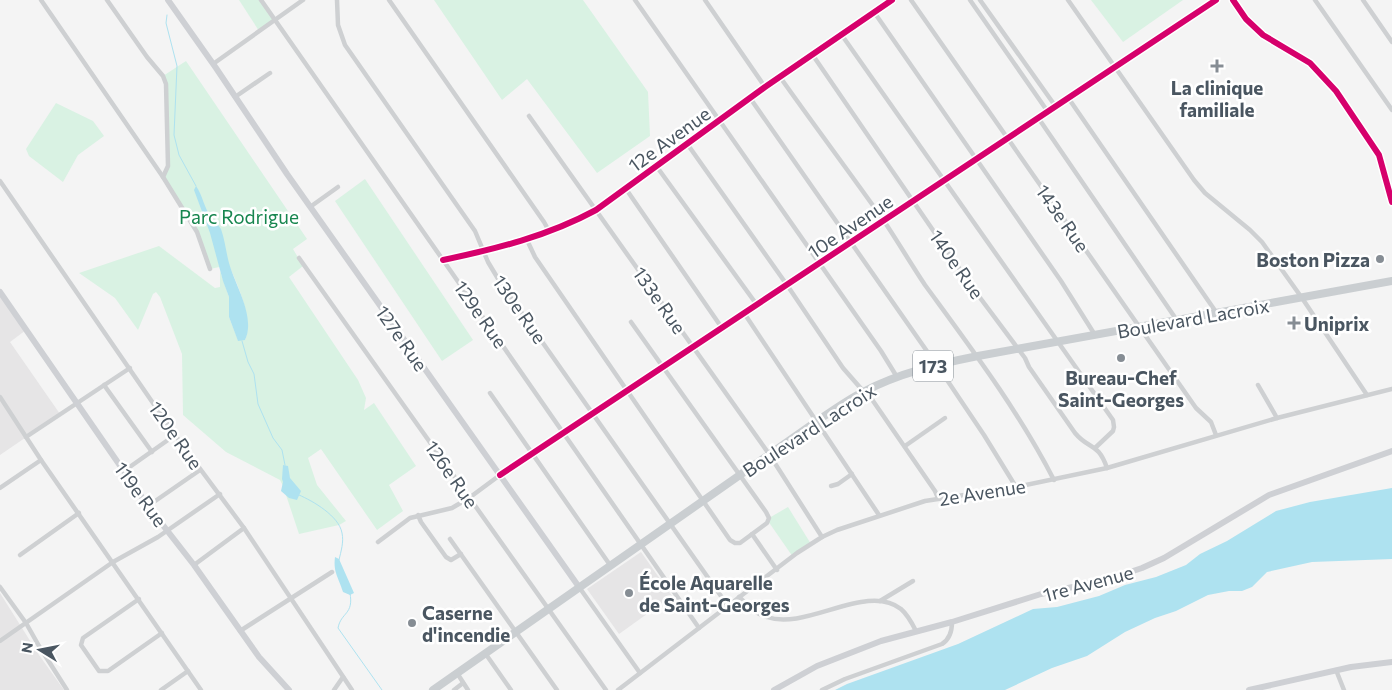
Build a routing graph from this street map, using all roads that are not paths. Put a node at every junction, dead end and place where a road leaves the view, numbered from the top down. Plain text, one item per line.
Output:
1 (41, 0) edge
2 (107, 0) edge
3 (168, 0) edge
4 (260, 0) edge
5 (303, 0) edge
6 (337, 0) edge
7 (389, 0) edge
8 (635, 0) edge
9 (705, 0) edge
10 (892, 0) edge
11 (911, 0) edge
12 (970, 0) edge
13 (980, 0) edge
14 (1068, 0) edge
15 (1216, 0) edge
16 (1234, 0) edge
17 (1315, 0) edge
18 (1363, 0) edge
19 (874, 12) junction
20 (274, 20) junction
21 (842, 34) junction
22 (1392, 42) edge
23 (812, 54) junction
24 (213, 64) junction
25 (1115, 69) junction
26 (270, 73) dead end
27 (780, 77) junction
28 (765, 87) junction
29 (235, 97) junction
30 (750, 98) junction
31 (1069, 99) junction
32 (1056, 107) junction
33 (1392, 110) edge
34 (1048, 112) junction
35 (529, 116) dead end
36 (1039, 119) junction
37 (719, 121) junction
38 (1008, 140) junction
39 (688, 145) junction
40 (977, 160) junction
41 (657, 167) junction
42 (163, 177) junction
43 (945, 180) junction
44 (0, 181) edge
45 (338, 187) dead end
46 (626, 189) junction
47 (914, 201) junction
48 (1392, 202) edge
49 (310, 208) junction
50 (596, 210) junction
51 (883, 221) junction
52 (549, 231) junction
53 (527, 240) junction
54 (852, 243) junction
55 (484, 251) junction
56 (299, 258) dead end
57 (443, 260) junction
58 (820, 264) junction
59 (210, 269) dead end
60 (1392, 282) edge
61 (787, 285) junction
62 (0, 292) edge
63 (1302, 298) junction
64 (757, 305) junction
65 (1216, 312) junction
66 (744, 314) junction
67 (1176, 319) junction
68 (631, 322) dead end
69 (1140, 327) junction
70 (722, 328) junction
71 (1096, 335) junction
72 (1059, 342) junction
73 (693, 347) junction
74 (1018, 349) junction
75 (978, 356) junction
76 (936, 365) junction
77 (664, 366) junction
78 (130, 368) junction
79 (896, 377) junction
80 (104, 385) junction
81 (1258, 385) dead end
82 (1392, 389) edge
83 (627, 392) junction
84 (864, 392) junction
85 (490, 393) dead end
86 (1367, 395) junction
87 (0, 397) edge
88 (77, 402) junction
89 (593, 413) junction
90 (945, 418) dead end
91 (1276, 418) junction
92 (817, 421) junction
93 (563, 433) junction
94 (175, 435) junction
95 (1216, 435) junction
96 (26, 437) junction
97 (905, 446) junction
98 (1095, 448) junction
99 (1392, 451) edge
100 (152, 452) junction
101 (532, 454) junction
102 (769, 454) junction
103 (41, 460) junction
104 (1107, 468) junction
105 (200, 470) junction
106 (124, 471) junction
107 (852, 474) junction
108 (500, 475) junction
109 (740, 475) junction
110 (1054, 480) junction
111 (830, 486) dead end
112 (1016, 487) junction
113 (0, 488) edge
114 (220, 494) junction
115 (469, 498) junction
116 (938, 498) junction
117 (704, 500) junction
118 (148, 506) junction
119 (79, 513) junction
120 (418, 515) junction
121 (880, 515) junction
122 (670, 524) junction
123 (244, 528) junction
124 (167, 530) junction
125 (752, 534) junction
126 (822, 537) junction
127 (450, 539) dead end
128 (378, 542) dead end
129 (640, 544) junction
130 (461, 554) junction
131 (20, 555) dead end
132 (113, 562) junction
133 (194, 565) junction
134 (610, 565) junction
135 (777, 570) junction
136 (332, 572) dead end
137 (913, 581) dead end
138 (579, 586) junction
139 (0, 587) edge
140 (739, 597) junction
141 (290, 598) junction
142 (139, 599) junction
143 (880, 601) junction
144 (728, 606) junction
145 (548, 609) junction
146 (952, 622) junction
147 (26, 623) junction
148 (699, 628) junction
149 (240, 631) junction
150 (916, 631) junction
151 (515, 632) junction
152 (162, 633) junction
153 (0, 641) edge
154 (485, 653) junction
155 (1392, 662) edge
156 (1336, 670) junction
157 (188, 671) junction
158 (457, 673) junction
159 (640, 673) junction
160 (343, 677) junction
161 (463, 683) junction
162 (67, 690) edge
163 (161, 690) edge
164 (202, 690) edge
165 (289, 690) edge
166 (334, 690) edge
167 (352, 690) edge
168 (433, 690) edge
169 (454, 690) edge
170 (468, 690) edge
171 (511, 690) edge
172 (557, 690) edge
173 (606, 690) edge
174 (618, 690) edge
175 (774, 690) edge
176 (822, 690) edge
177 (1249, 690) edge
178 (1344, 690) edge

1 - 42 street
2 - 42 street
3 - 24 street, 127e Rue
4 - 20 street, 129e Rue
5 - 20 street
6 - 55 street, 130e Rue
7 - 52 street
8 - 37 street
9 - 28 street
10 - 19 street, 12e Avenue
11 - 38 street, 143e Rue
12 - 34 street
13 - 32 street
14 - 25 street
15 - 25 street, 10e Avenue
16 - 48 street
17 - 33 street
18 - 22 street
19 - 21 street, 12e Avenue
19 - 40 street
20 - 24 street
20 - 57 street, 129e Rue
21 - 23 street, 12e Avenue
21 - 43 street
23 - 27 street, 12e Avenue
23 - 47 street, 140e Rue
24 - 29 street, 127e Rue
25 - 31 street, 10e Avenue
25 - 63 street
26 - 29 street
27 - 28 street, 12e Avenue
27 - 51 street
28 - 30 street, 12e Avenue
29 - 49 street, 127e Rue
30 - 37 street, 12e Avenue
30 - 54 street
31 - 32 street, 10e Avenue
31 - 65 street
32 - 34 street, 10e Avenue
34 - 36 street, 10e Avenue
35 - 50 street, 133e Rue
36 - 38 street, 10e Avenue
36 - 67 street
37 - 39 street, 12e Avenue
37 - 58 street
38 - 40 street, 10e Avenue
38 - 69 street, 143e Rue
39 - 41 street, 12e Avenue
39 - 61 street
40 - 43 street, 10e Avenue
40 - 71 street
41 - 46 street, 12e Avenue
41 - 64 street
42 - 59 street
43 - 47 street, 10e Avenue
43 - 72 street
44 - 78 street, 120e Rue
45 - 49 street
46 - 50 street, 12e Avenue
46 - 70 street
47 - 51 street, 10e Avenue
47 - 74 street, 140e Rue
49 - 108 street, 127e Rue
50 - 52 street, 12e Avenue
50 - 73 street, 133e Rue
51 - 54 street, 10e Avenue
51 - 75 street
52 - 53 street, 12e Avenue
53 - 55 street, 12e Avenue
53 - 83 street
54 - 58 street, 10e Avenue
54 - 76 street
55 - 57 street, 12e Avenue
55 - 89 street, 130e Rue
56 - 115 street, 126e Rue
57 - 93 street, 129e Rue
58 - 61 street, 10e Avenue
58 - 79 street
60 - 63 main road, Boulevard Lacroix / 173
61 - 64 street, 10e Avenue
61 - 84 street
62 - 88 street, 119e Rue
63 - 65 main road, Boulevard Lacroix / 173
63 - 86 street
64 - 66 street, 10e Avenue
65 - 67 main road, Boulevard Lacroix / 173
66 - 70 street, 10e Avenue
66 - 92 street
67 - 69 main road, Boulevard Lacroix / 173
68 - 77 street
69 - 71 main road, Boulevard Lacroix / 173
69 - 95 street, 143e Rue
70 - 73 street, 10e Avenue
71 - 72 main road, Boulevard Lacroix / 173
72 - 74 main road, Boulevard Lacroix / 173
72 - 98 street
73 - 77 street, 10e Avenue
73 - 102 street, 133e Rue
74 - 75 main road, Boulevard Lacroix / 173
74 - 98 street, 140e Rue
75 - 76 main road, Boulevard Lacroix / 173
75 - 110 street
76 - 79 main road, Boulevard Lacroix / 173
76 - 112 street
77 - 83 street, 10e Avenue
77 - 109 street
78 - 80 street
78 - 94 street, 120e Rue
79 - 84 main road, Boulevard Lacroix / 173
80 - 88 street
80 - 100 street
81 - 91 street
82 - 86 street, 2e Avenue
83 - 89 street, 10e Avenue
83 - 117 street
84 - 92 main road, Boulevard Lacroix / 173
84 - 97 street
85 - 101 street
86 - 91 street, 2e Avenue
87 - 96 street
88 - 96 street
88 - 106 street, 119e Rue
89 - 93 street, 10e Avenue
89 - 122 street, 130e Rue
90 - 97 street
91 - 95 street, 2e Avenue
92 - 102 main road, Boulevard Lacroix / 173
92 - 107 street
93 - 101 street, 10e Avenue
93 - 129 street, 129e Rue
94 - 100 street
94 - 105 street, 120e Rue
95 - 104 street, 2e Avenue
96 - 103 street
97 - 116 street
98 - 104 street, 140e Rue
99 - 146 street, 1re Avenue
100 - 106 street
101 - 108 street, 10e Avenue
101 - 134 street
102 - 109 main road, Boulevard Lacroix / 173
102 - 126 street, 133e Rue
103 - 113 street
103 - 119 street
104 - 110 street, 2e Avenue
105 - 114 street, 120e Rue
105 - 118 street
106 - 118 street, 119e Rue
107 - 111 street
107 - 121 street
108 - 115 street, 10e Avenue
108 - 138 street, 127e Rue
109 - 117 main road, Boulevard Lacroix / 173
109 - 125 street
110 - 112 street, 2e Avenue
112 - 116 street, 2e Avenue
114 - 123 street, 120e Rue
114 - 124 street
115 - 120 street, 10e Avenue
115 - 145 street, 126e Rue
116 - 121 street, 2e Avenue
117 - 122 main road, Boulevard Lacroix / 173
117 - 125 street
118 - 124 street, 119e Rue
119 - 131 street
119 - 132 street
120 - 128 street, 10e Avenue
120 - 130 street
121 - 126 street, 2e Avenue
122 - 129 main road, Boulevard Lacroix / 173
122 - 144 street, 130e Rue
123 - 133 street
123 - 141 street, 120e Rue
124 - 132 street
124 - 133 street, 119e Rue
125 - 135 street
126 - 135 street, 2e Avenue
127 - 130 street
129 - 134 main road, Boulevard Lacroix / 173
129 - 148 street, 129e Rue
130 - 151 street
132 - 142 street
132 - 147 street
133 - 149 street, 119e Rue
134 - 138 main road, Boulevard Lacroix / 173
135 - 140 street, 2e Avenue
136 - 141 street
137 - 143 street
138 - 145 main road, Boulevard Lacroix / 173
138 - 159 street, 127e Rue
139 - 147 street
140 - 143 street
140 - 144 street, 2e Avenue
141 - 149 street
141 - 160 street, 120e Rue
142 - 152 street
142 - 152 street
143 - 150 street
144 - 148 street, 2e Avenue
145 - 151 main road, Boulevard Lacroix / 173
145 - 173 street, 126e Rue
146 - 150 street, 1re Avenue
146 - 176 street
147 - 153 street
147 - 162 street
148 - 159 street, 2e Avenue
149 - 165 street, 119e Rue
150 - 175 street, 1re Avenue
151 - 154 main road, Boulevard Lacroix / 173
151 - 172 street
152 - 157 street
154 - 158 main road, Boulevard Lacroix / 173
154 - 171 street
155 - 156 street
156 - 177 street
156 - 178 street
157 - 163 street
157 - 164 street
158 - 161 street
158 - 168 main road, Boulevard Lacroix / 173
159 - 174 street, 2e Avenue
160 - 166 street
160 - 167 street, 120e Rue
161 - 169 street
161 - 170 street

